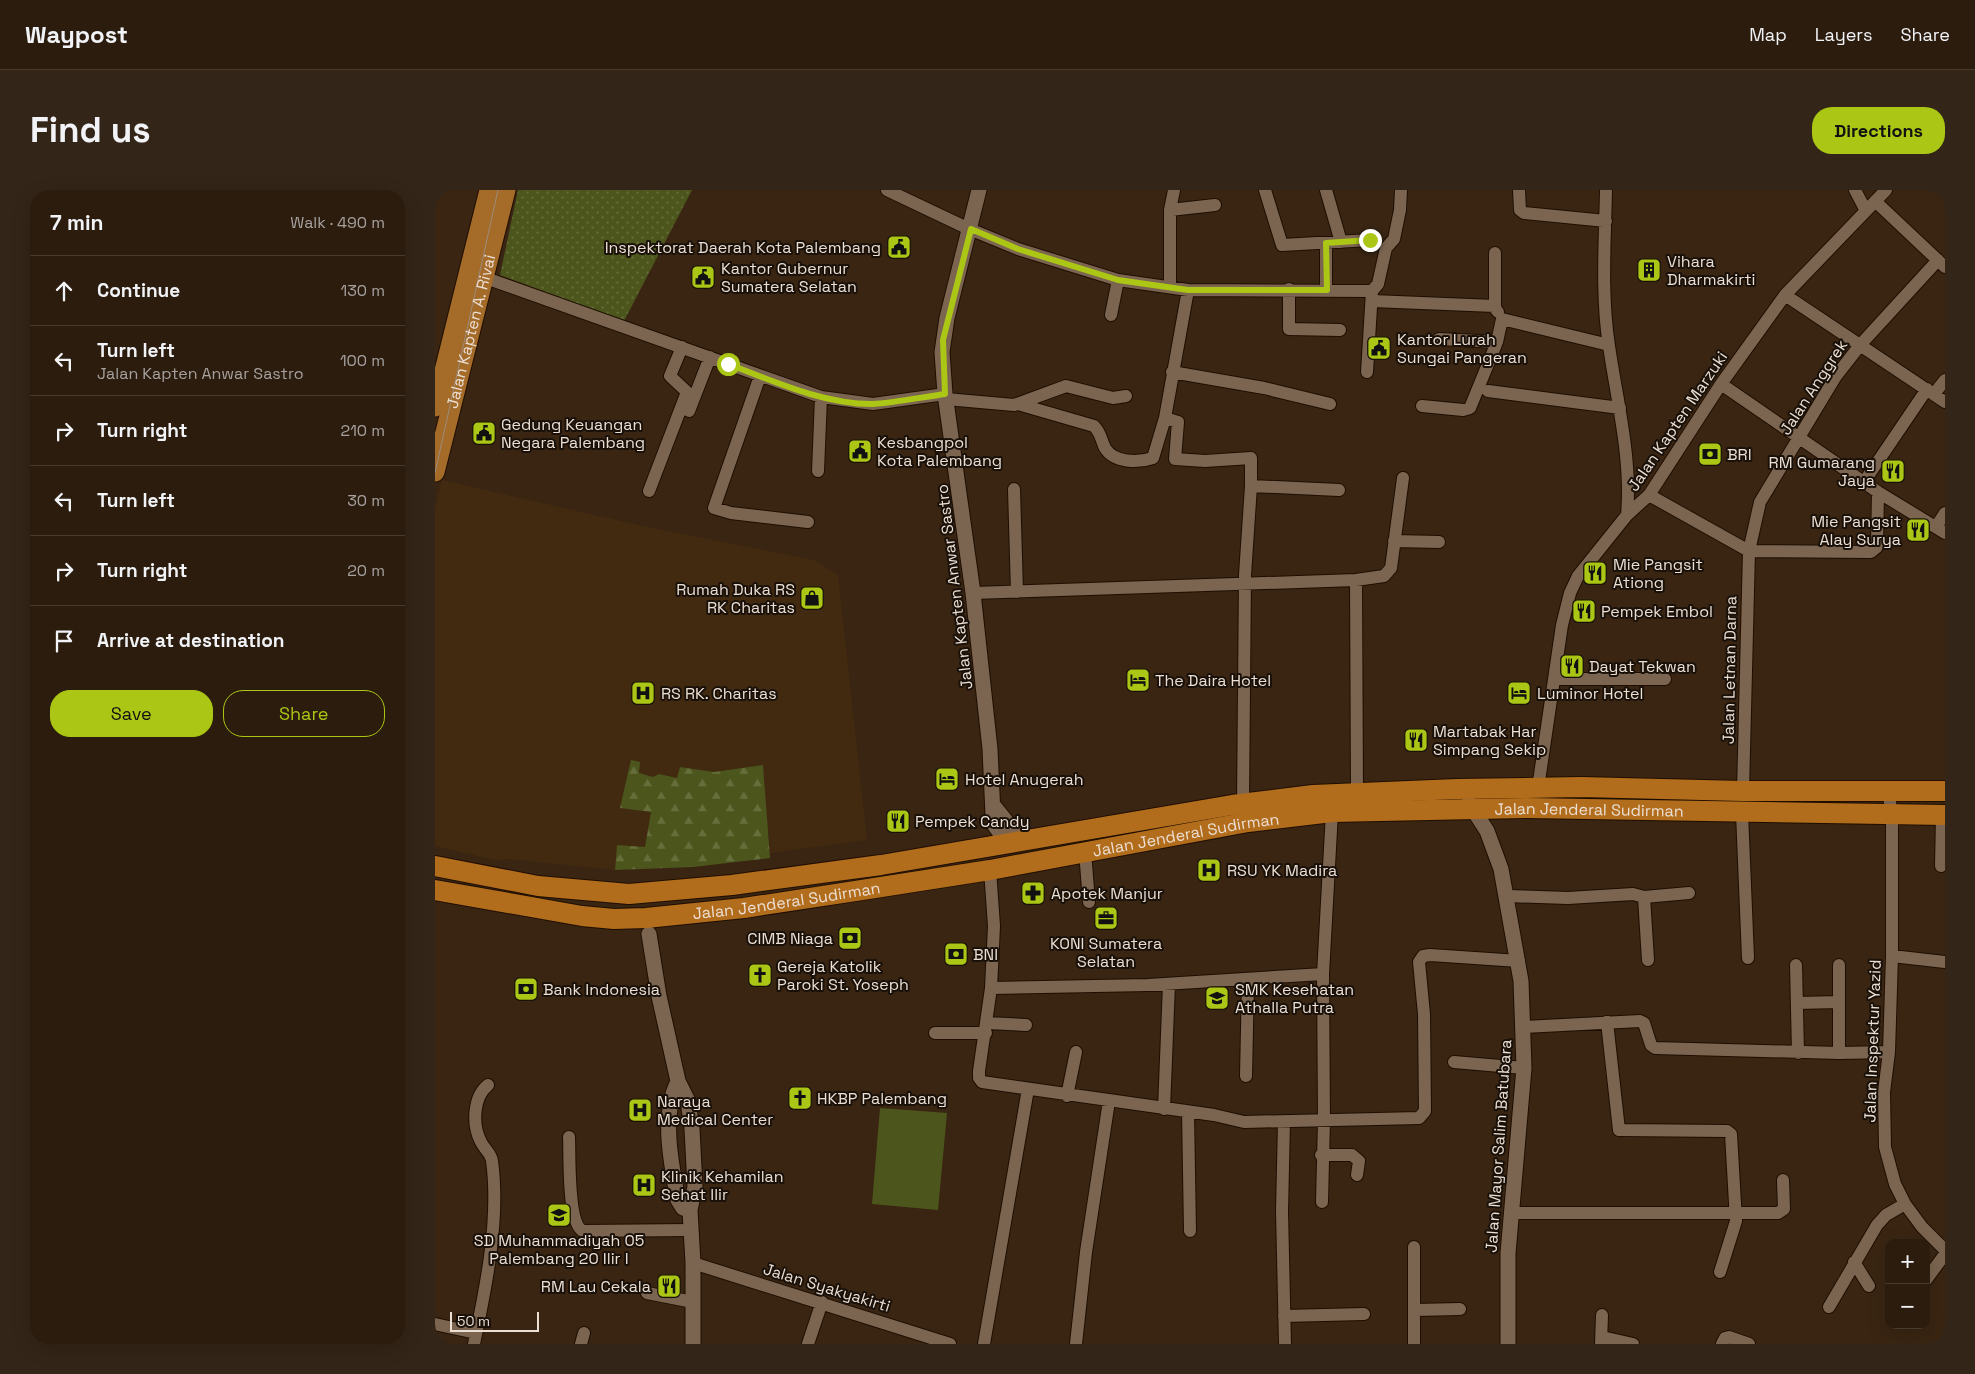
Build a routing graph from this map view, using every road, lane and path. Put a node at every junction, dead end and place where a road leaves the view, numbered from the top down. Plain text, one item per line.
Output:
1 (489, 190) edge
2 (506, 190) edge
3 (887, 190) edge
4 (979, 190) edge
5 (1174, 190) edge
6 (1265, 190) edge
7 (1326, 190) edge
8 (1401, 190) edge
9 (1519, 190) edge
10 (1606, 190) edge
11 (1855, 190) edge
12 (1886, 190) edge
13 (1215, 205) dead end
14 (1871, 206) junction
15 (1170, 210) junction
16 (1606, 221) junction
17 (971, 229) junction
18 (1370, 240) dead end
19 (1341, 242) junction
20 (1326, 243) junction
21 (1495, 253) dead end
22 (1941, 264) edge
23 (483, 278) junction
24 (1118, 280) junction
25 (1170, 287) junction
26 (1188, 290) junction
27 (1289, 290) junction
28 (1327, 290) junction
29 (1785, 295) junction
30 (1372, 296) junction
31 (1495, 306) junction
32 (1111, 315) dead end
33 (1502, 319) junction
34 (1340, 330) dead end
35 (1439, 339) dead end
36 (1497, 342) junction
37 (1861, 344) junction
38 (1609, 346) junction
39 (682, 347) junction
40 (710, 358) junction
41 (1172, 372) junction
42 (1367, 372) dead end
43 (760, 376) junction
44 (1945, 380) edge
45 (1721, 384) junction
46 (1488, 391) dead end
47 (1930, 392) junction
48 (437, 394) edge
49 (1126, 396) dead end
50 (821, 397) junction
51 (946, 397) junction
52 (1945, 402) edge
53 (1018, 404) junction
54 (1330, 404) dead end
55 (1422, 406) dead end
56 (1620, 408) junction
57 (1165, 418) junction
58 (1799, 437) junction
59 (666, 469) dead end
60 (818, 471) dead end
61 (435, 472) edge
62 (1403, 478) dead end
63 (1864, 482) junction
64 (1251, 486) junction
65 (1013, 489) dead end
66 (649, 490) dead end
67 (1339, 490) dead end
68 (1878, 492) junction
69 (1649, 495) junction
70 (1945, 513) edge
71 (1627, 515) junction
72 (808, 522) dead end
73 (1941, 530) edge
74 (1394, 541) junction
75 (1439, 542) dead end
76 (1749, 551) junction
77 (1356, 580) junction
78 (1245, 583) junction
79 (1017, 592) junction
80 (973, 593) junction
81 (1554, 679) junction
82 (1665, 679) dead end
83 (1538, 788) junction
84 (1460, 789) junction
85 (1743, 791) junction
86 (1888, 791) junction
87 (1945, 791) edge
88 (1357, 793) junction
89 (1243, 804) junction
90 (1473, 809) junction
91 (1331, 812) junction
92 (1742, 813) junction
93 (1892, 814) junction
94 (1944, 815) edge
95 (1025, 841) junction
96 (1085, 851) junction
97 (1019, 864) junction
98 (435, 866) edge
99 (1941, 866) dead end
100 (990, 870) junction
101 (435, 890) edge
102 (1689, 893) dead end
103 (435, 896) edge
104 (1507, 896) junction
105 (1644, 897) junction
106 (1089, 902) dead end
107 (663, 916) junction
108 (649, 934) junction
109 (1892, 956) junction
110 (1749, 958) dead end
111 (1647, 960) dead end
112 (1519, 961) junction
113 (1945, 962) edge
114 (1796, 965) dead end
115 (1839, 965) dead end
116 (1323, 974) junction
117 (1248, 981) junction
118 (1169, 984) junction
119 (991, 988) junction
120 (1839, 1002) junction
121 (1797, 1003) junction
122 (1607, 1022) junction
123 (1026, 1025) dead end
124 (1523, 1027) junction
125 (986, 1028) junction
126 (935, 1033) dead end
127 (1076, 1052) dead end
128 (1889, 1052) junction
129 (1798, 1053) junction
130 (1839, 1053) junction
131 (1454, 1062) dead end
132 (1524, 1068) junction
133 (1246, 1076) dead end
134 (678, 1081) junction
135 (488, 1085) dead end
136 (1029, 1089) junction
137 (1067, 1096) junction
138 (1109, 1101) junction
139 (1164, 1109) junction
140 (1188, 1112) junction
141 (1324, 1120) junction
142 (1283, 1122) junction
143 (569, 1137) dead end
144 (1321, 1155) junction
145 (672, 1157) junction
146 (694, 1157) junction
147 (1357, 1175) dead end
148 (1783, 1180) dead end
149 (1322, 1202) dead end
150 (1905, 1204) junction
151 (690, 1210) junction
152 (1511, 1213) junction
153 (1736, 1214) junction
154 (691, 1230) junction
155 (1190, 1231) dead end
156 (1413, 1247) dead end
157 (1945, 1250) edge
158 (1945, 1254) edge
159 (1854, 1262) junction
160 (693, 1263) junction
161 (1720, 1272) dead end
162 (1930, 1275) edge
163 (1869, 1286) dead end
164 (647, 1293) dead end
165 (693, 1302) junction
166 (822, 1302) junction
167 (1829, 1307) dead end
168 (1460, 1309) dead end
169 (1415, 1310) junction
170 (1363, 1314) dead end
171 (1284, 1316) junction
172 (1603, 1316) dead end
173 (435, 1324) edge
174 (475, 1338) edge
175 (1601, 1341) edge
176 (693, 1344) edge
177 (808, 1344) edge
178 (950, 1344) edge
179 (984, 1344) edge
180 (1076, 1344) edge
181 (1285, 1344) edge
182 (1414, 1344) edge
183 (1507, 1344) edge
184 (1633, 1344) edge
185 (1722, 1344) edge
186 (1749, 1344) edge

1 - 48 main road, Jalan Kapten A. Rivai
2 - 23 main road, Jalan Kapten A. Rivai
3 - 17 street
4 - 17 street, Jalan Kapten Anwar Sastro
5 - 15 street
6 - 20 street
7 - 19 street
8 - 30 street
9 - 16 street
10 - 16 street
11 - 14 street
12 - 14 street, Jalan Kapten Marzuki
13 - 15 street
14 - 22 street
14 - 29 street, Jalan Kapten Marzuki
15 - 25 street
16 - 38 street
17 - 24 street
17 - 51 street, Jalan Kapten Anwar Sastro
18 - 19 street
19 - 20 street
20 - 28 street
21 - 31 street
22 - 37 street, Jalan Anggrek
23 - 39 street
23 - 61 main road, Jalan Kapten A. Rivai
24 - 25 street
24 - 32 street
25 - 26 street
26 - 27 street
26 - 41 street
27 - 28 street
27 - 34 street
28 - 30 street
29 - 37 street
29 - 45 street, Jalan Kapten Marzuki
30 - 31 street
30 - 42 street
31 - 33 street
33 - 36 street
33 - 38 street
35 - 36 street
36 - 55 street
37 - 47 street
37 - 58 street, Jalan Anggrek
38 - 56 street
39 - 40 street
39 - 66 street
40 - 43 street
40 - 59 street
41 - 54 street
41 - 57 street
43 - 50 street
43 - 72 street
44 - 47 street
45 - 58 street
45 - 69 street, Jalan Kapten Marzuki
46 - 56 street
47 - 52 street
47 - 63 street
49 - 53 street
50 - 51 street
50 - 60 street
51 - 53 street
51 - 80 street, Jalan Kapten Anwar Sastro
53 - 57 street
56 - 71 street
57 - 64 street
58 - 63 street
58 - 76 street, Jalan Anggrek
62 - 74 street
63 - 68 street
64 - 67 street
64 - 78 street
65 - 79 street
68 - 73 street
68 - 76 street
69 - 71 street, Jalan Kapten Marzuki
69 - 76 street
70 - 73 street
71 - 81 street, Jalan Kapten Marzuki
74 - 75 street
74 - 77 street
76 - 85 street, Jalan Letnan Darna
77 - 78 street
77 - 88 street
78 - 79 street
78 - 89 street
79 - 80 street
80 - 95 street, Jalan Kapten Anwar Sastro
81 - 82 street
81 - 83 street, Jalan Kapten Marzuki
83 - 84 highway, Jalan Jenderal Sudirman
83 - 85 highway, Jalan Jenderal Sudirman
84 - 88 highway, Jalan Jenderal Sudirman
84 - 90 street, Jalan Mayor Salim Batubara
85 - 86 highway, Jalan Jenderal Sudirman
85 - 92 highway
86 - 87 highway, Jalan Jenderal Sudirman
86 - 93 street, Jalan Inspektur Yazid
88 - 89 highway, Jalan Jenderal Sudirman
89 - 95 highway, Jalan Jenderal Sudirman
90 - 91 highway, Jalan Jenderal Sudirman
90 - 92 highway, Jalan Jenderal Sudirman
90 - 104 street, Jalan Mayor Salim Batubara
91 - 96 highway, Jalan Jenderal Sudirman
91 - 116 street
92 - 93 highway, Jalan Jenderal Sudirman
92 - 110 street
93 - 94 highway, Jalan Jenderal Sudirman
93 - 109 street, Jalan Inspektur Yazid
94 - 99 street
95 - 97 highway
95 - 98 highway, Jalan Jenderal Sudirman
96 - 97 highway, Jalan Jenderal Sudirman
96 - 106 street
97 - 100 highway, Jalan Jenderal Sudirman
100 - 107 highway, Jalan Jenderal Sudirman
100 - 119 street
101 - 107 highway, Jalan Jenderal Sudirman
102 - 105 street
103 - 108 highway
104 - 105 street
104 - 112 street, Jalan Mayor Salim Batubara
105 - 111 street
107 - 108 highway
108 - 134 street
109 - 113 street
109 - 128 street, Jalan Inspektur Yazid
112 - 124 street, Jalan Mayor Salim Batubara
112 - 141 street
114 - 121 street
115 - 120 street
116 - 117 street
116 - 141 street
117 - 118 street
117 - 133 street
118 - 119 street
118 - 139 street
119 - 125 street
120 - 121 street
120 - 130 street
121 - 129 street
122 - 124 street
122 - 129 street
122 - 153 street
123 - 125 street
124 - 132 street, Jalan Mayor Salim Batubara
125 - 126 street
125 - 136 street
127 - 137 street
128 - 130 street
128 - 150 street, Jalan Inspektur Yazid
129 - 130 street
131 - 132 street
132 - 152 street, Jalan Mayor Salim Batubara
134 - 145 street
134 - 146 street
135 - 174 street
136 - 137 street
136 - 179 street
137 - 138 street
138 - 139 street
138 - 180 street
139 - 140 street
140 - 142 street
140 - 155 street
141 - 142 street
141 - 144 street
142 - 171 street
143 - 154 street
144 - 147 street
144 - 149 street
145 - 146 street
145 - 151 street
146 - 151 street
148 - 153 street
150 - 157 street, Jalan Inspektur Yazid
150 - 159 street
151 - 154 street
152 - 153 street
152 - 183 street, Jalan Mayor Salim Batubara
153 - 161 street
154 - 160 street
156 - 169 street
158 - 162 street
159 - 163 street
159 - 167 street
160 - 165 street
160 - 166 street, Jalan Syakyakirti
164 - 165 street
165 - 176 street
166 - 177 street
166 - 178 street, Jalan Syakyakirti
168 - 169 street
169 - 182 street
170 - 171 street
171 - 181 street
172 - 175 street
173 - 174 street
175 - 184 street
185 - 186 street

